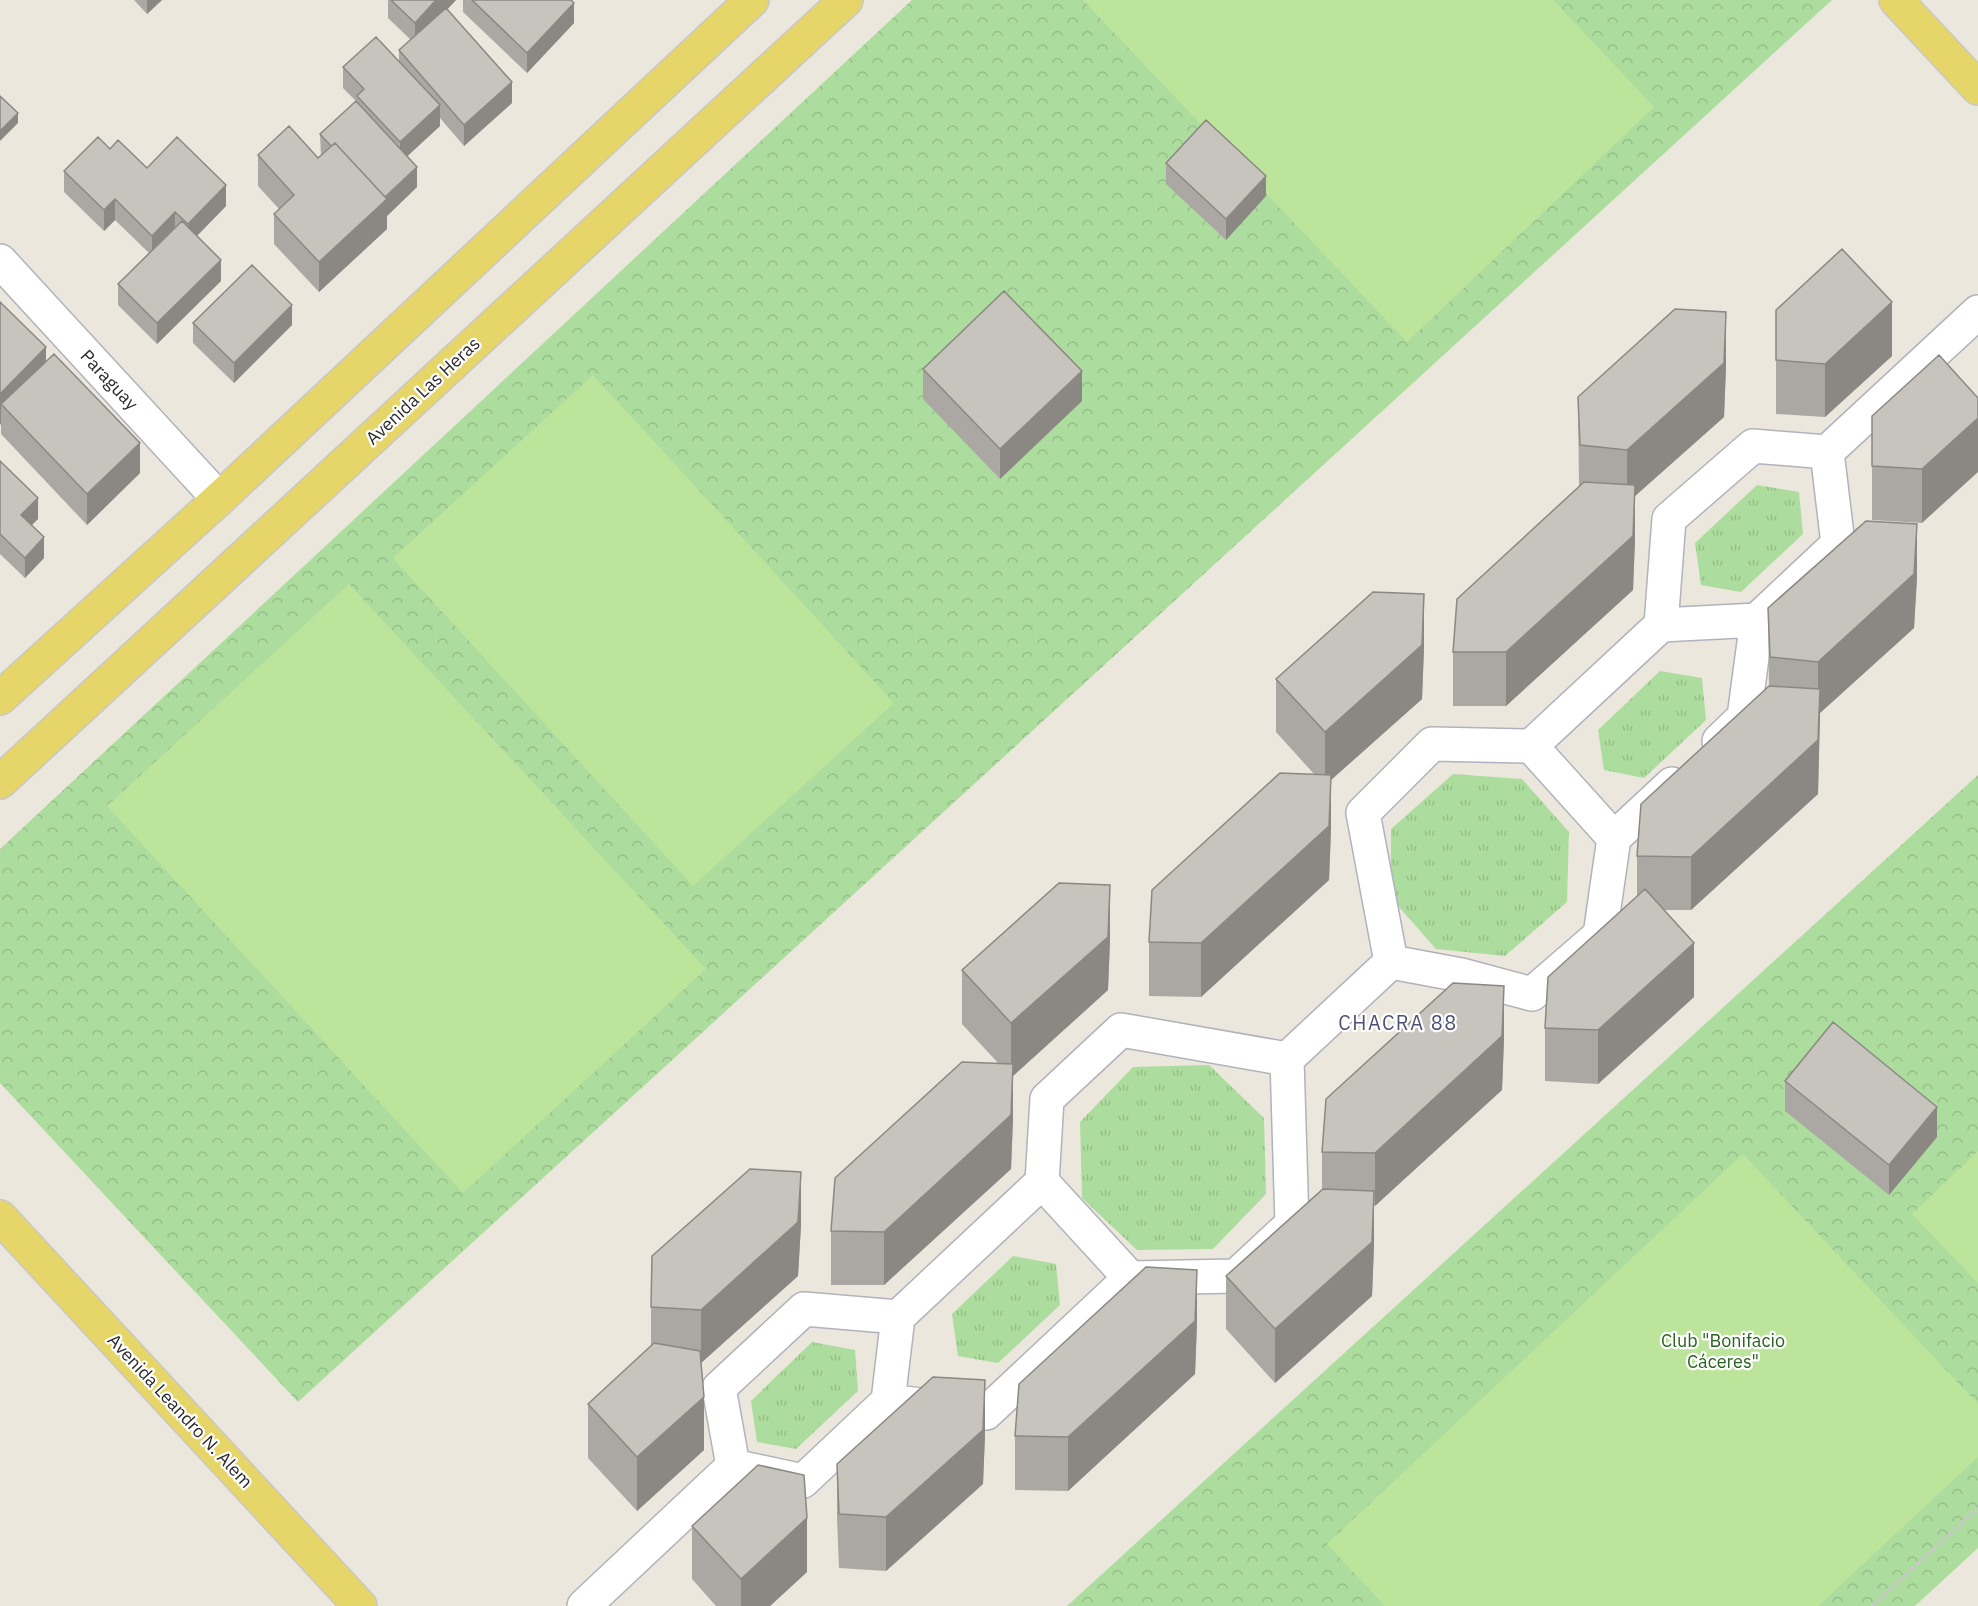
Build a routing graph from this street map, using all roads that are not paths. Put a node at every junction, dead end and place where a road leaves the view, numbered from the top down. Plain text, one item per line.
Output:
1 (752, 0) edge
2 (846, 0) edge
3 (1896, 0) edge
4 (1978, 88) edge
5 (0, 261) edge
6 (1978, 312) edge
7 (1827, 452) junction
8 (219, 499) junction
9 (1757, 620) junction
10 (1660, 625) junction
11 (0, 698) edge
12 (1531, 747) junction
13 (0, 782) edge
14 (1614, 838) junction
15 (1391, 962) junction
16 (1287, 1059) junction
17 (1042, 1182) junction
18 (0, 1217) edge
19 (1130, 1278) junction
20 (898, 1317) junction
21 (888, 1401) junction
22 (733, 1466) junction
23 (360, 1606) edge
24 (584, 1606) edge

1 - 8 main road
2 - 13 main road, Avenida Las Heras
3 - 4 main road
5 - 8 street, Paraguay
6 - 7 street
7 - 9 street
7 - 10 street
8 - 11 main road
9 - 10 street
9 - 14 street
10 - 12 street
12 - 14 street
12 - 15 street
14 - 15 street
15 - 16 street
16 - 17 street
16 - 19 street
17 - 19 street
17 - 20 street
18 - 23 main road, Avenida Leandro N. Alem
19 - 21 street
20 - 21 street
20 - 22 street
21 - 22 street
22 - 24 street

